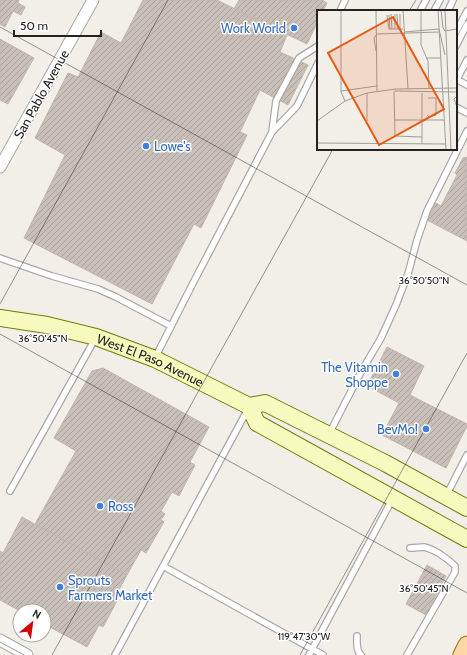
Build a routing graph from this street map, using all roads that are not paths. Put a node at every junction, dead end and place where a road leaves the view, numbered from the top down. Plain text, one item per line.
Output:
1 (93, 0) edge
2 (345, 0) edge
3 (426, 0) edge
4 (440, 0) edge
5 (453, 0) edge
6 (340, 10) edge
7 (421, 10) edge
8 (435, 10) edge
9 (448, 10) edge
10 (467, 11) edge
11 (467, 24) edge
12 (457, 30) edge
13 (457, 44) edge
14 (317, 47) edge
15 (467, 60) edge
16 (317, 65) edge
17 (457, 77) edge
18 (457, 80) edge
19 (467, 85) edge
20 (457, 108) edge
21 (467, 113) edge
22 (467, 131) edge
23 (272, 132) junction
24 (0, 167) edge
25 (0, 258) edge
26 (0, 318) edge
27 (171, 326) junction
28 (96, 337) junction
29 (155, 358) junction
30 (249, 406) junction
31 (328, 434) junction
32 (467, 455) edge
33 (10, 491) dead end
34 (446, 496) junction
35 (393, 498) junction
36 (467, 508) edge
37 (467, 539) edge
38 (410, 548) dead end
39 (163, 566) junction
40 (357, 636) dead end
41 (0, 640) edge
42 (467, 645) edge
43 (312, 649) junction
44 (27, 655) edge
45 (115, 655) edge
46 (309, 655) edge
47 (323, 655) edge
48 (360, 655) edge
49 (407, 655) edge
50 (462, 655) edge

1 - 24 street, San Pablo Avenue
2 - 6 lane
3 - 7 lane
4 - 8 lane
5 - 9 lane
10 - 12 lane
11 - 13 lane
14 - 23 lane
15 - 17 lane
16 - 23 lane
18 - 19 lane
20 - 21 lane
22 - 31 lane
23 - 27 lane
25 - 27 lane
26 - 28 street, West El Paso Avenue
27 - 29 lane
28 - 29 street, West El Paso Avenue
28 - 33 lane
29 - 30 street, West El Paso Avenue
30 - 31 street
30 - 35 street
30 - 39 lane
31 - 34 street
32 - 34 lane
34 - 36 street
35 - 37 street
35 - 43 lane
38 - 49 lane
39 - 43 lane
39 - 45 lane
40 - 48 lane
41 - 44 street
42 - 50 main road
43 - 46 lane
43 - 47 lane

